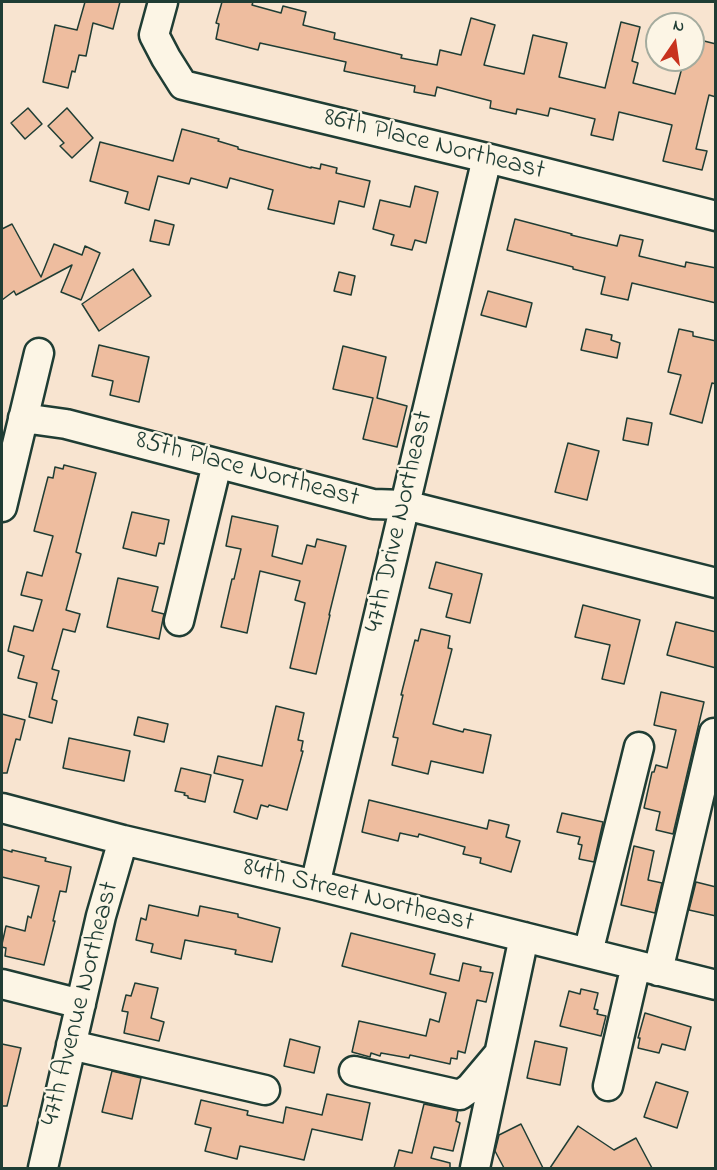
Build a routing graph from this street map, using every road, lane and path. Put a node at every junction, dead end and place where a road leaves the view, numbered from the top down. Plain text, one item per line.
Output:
1 (163, 2) edge
2 (487, 158) junction
3 (716, 216) edge
4 (39, 353) dead end
5 (23, 418) junction
6 (217, 464) junction
7 (405, 505) junction
8 (2, 507) edge
9 (716, 583) edge
10 (179, 621) dead end
11 (714, 733) edge
12 (639, 747) dead end
13 (2, 808) edge
14 (123, 840) junction
15 (315, 885) junction
16 (524, 937) junction
17 (588, 953) junction
18 (647, 968) junction
19 (2, 984) edge
20 (716, 985) edge
21 (81, 1004) junction
22 (71, 1045) junction
23 (500, 1052) junction
24 (354, 1071) dead end
25 (608, 1086) dead end
26 (265, 1090) dead end
27 (43, 1168) edge
28 (476, 1168) edge

1 - 2 street, 86th Place Northeast
2 - 3 street, 86th Place Northeast
2 - 7 street, 47th Drive Northeast
4 - 5 street
5 - 6 street, 85th Place Northeast
5 - 8 street
6 - 7 street, 85th Place Northeast
6 - 10 street
7 - 9 street, 85th Place Northeast
7 - 15 street, 47th Drive Northeast
11 - 18 street
12 - 17 street
13 - 14 street, 84th Street Northeast
14 - 15 street, 84th Street Northeast
14 - 21 street, 47th Avenue Northeast
15 - 16 street, 84th Street Northeast
16 - 17 street, 84th Street Northeast
16 - 23 street
17 - 18 street, 84th Street Northeast
18 - 20 street, 84th Street Northeast
18 - 25 street
19 - 21 street
21 - 22 street, 47th Avenue Northeast
22 - 26 street
22 - 27 street, 47th Avenue Northeast
23 - 24 street
23 - 28 street

